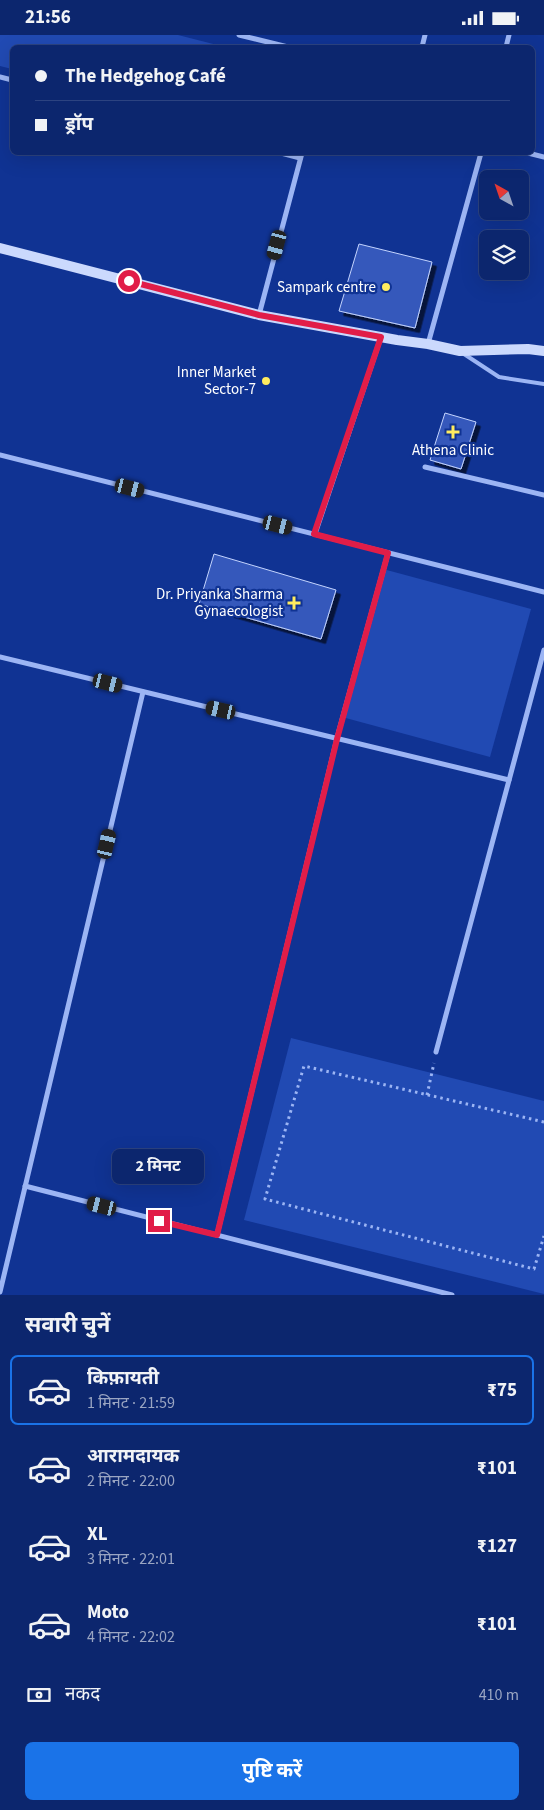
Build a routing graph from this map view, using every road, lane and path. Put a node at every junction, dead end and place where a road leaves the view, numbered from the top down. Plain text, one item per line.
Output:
1 (239, 35) edge
2 (280, 45) edge
3 (301, 155) edge
4 (481, 155) edge
5 (0, 247) edge
6 (259, 315) junction
7 (381, 337) junction
8 (428, 344) junction
9 (460, 351) junction
10 (544, 351) edge
11 (544, 384) edge
12 (0, 455) edge
13 (425, 467) dead end
14 (544, 495) edge
15 (314, 534) junction
16 (388, 553) junction
17 (544, 592) edge
18 (544, 650) edge
19 (0, 657) edge
20 (143, 692) junction
21 (337, 739) junction
22 (509, 780) junction
23 (436, 1052) joint
24 (427, 1095) junction
25 (544, 1122) edge
26 (25, 1186) junction
27 (217, 1235) junction
28 (544, 1236) edge
29 (0, 1292) edge
30 (452, 1295) edge

1 - 2 street
3 - 6 street
4 - 8 street
5 - 6 street
6 - 7 street
7 - 8 street
7 - 15 street
8 - 9 street
9 - 10 street
9 - 11 lane
12 - 15 street
13 - 14 street
15 - 16 street
16 - 17 street
16 - 21 street
18 - 22 street
19 - 20 street
20 - 21 street
20 - 26 street
21 - 22 street
21 - 27 street
22 - 23 street
23 - 24 path
24 - 25 path
24 - 28 path
26 - 27 street
26 - 29 street
27 - 30 street

